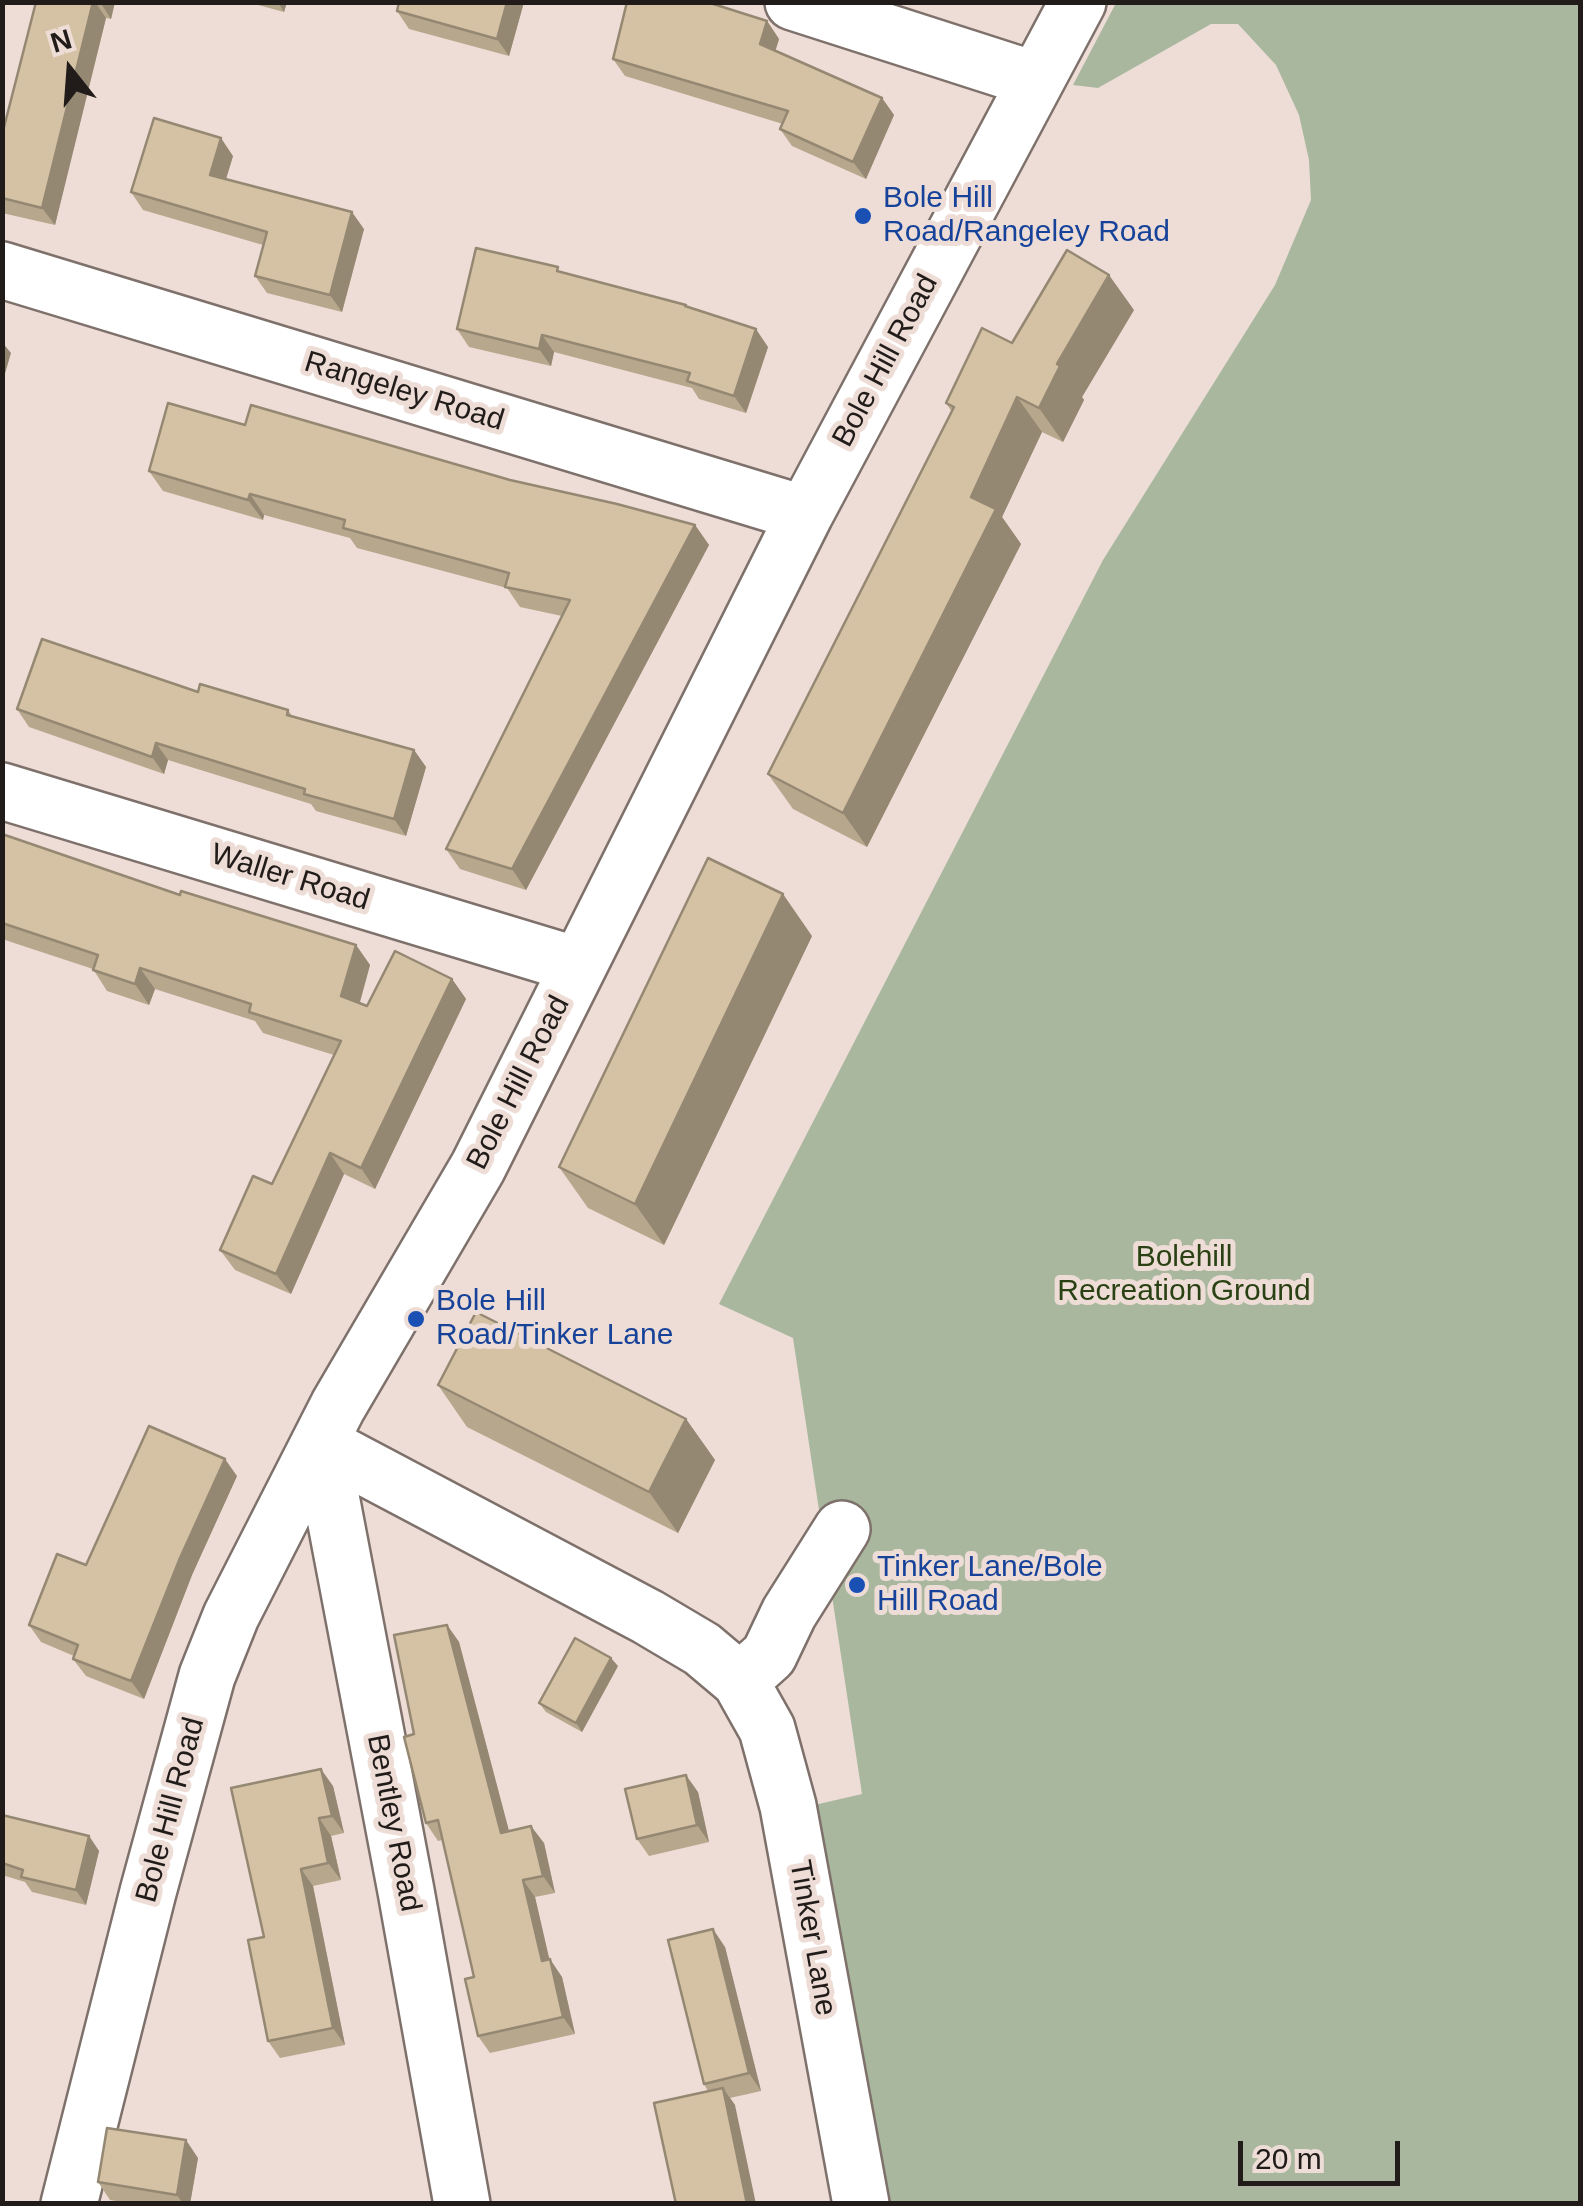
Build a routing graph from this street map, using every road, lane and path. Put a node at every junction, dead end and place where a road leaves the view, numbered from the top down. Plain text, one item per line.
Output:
1 (794, 2) edge
2 (1078, 2) edge
3 (1036, 80) junction
4 (2, 270) edge
5 (805, 514) junction
6 (2, 791) edge
7 (578, 965) junction
8 (321, 1444) junction
9 (842, 1529) dead end
10 (740, 1681) junction
11 (69, 2204) edge
12 (462, 2204) edge
13 (861, 2204) edge

1 - 3 street
2 - 3 street, Bole Hill Road
3 - 5 street, Bole Hill Road
4 - 5 street, Rangeley Road
5 - 7 street, Bole Hill Road
6 - 7 street, Waller Road
7 - 8 street, Bole Hill Road
8 - 10 street, Tinker Lane
8 - 11 street, Bole Hill Road
8 - 12 street, Bentley Road
9 - 10 street
10 - 13 street, Tinker Lane

